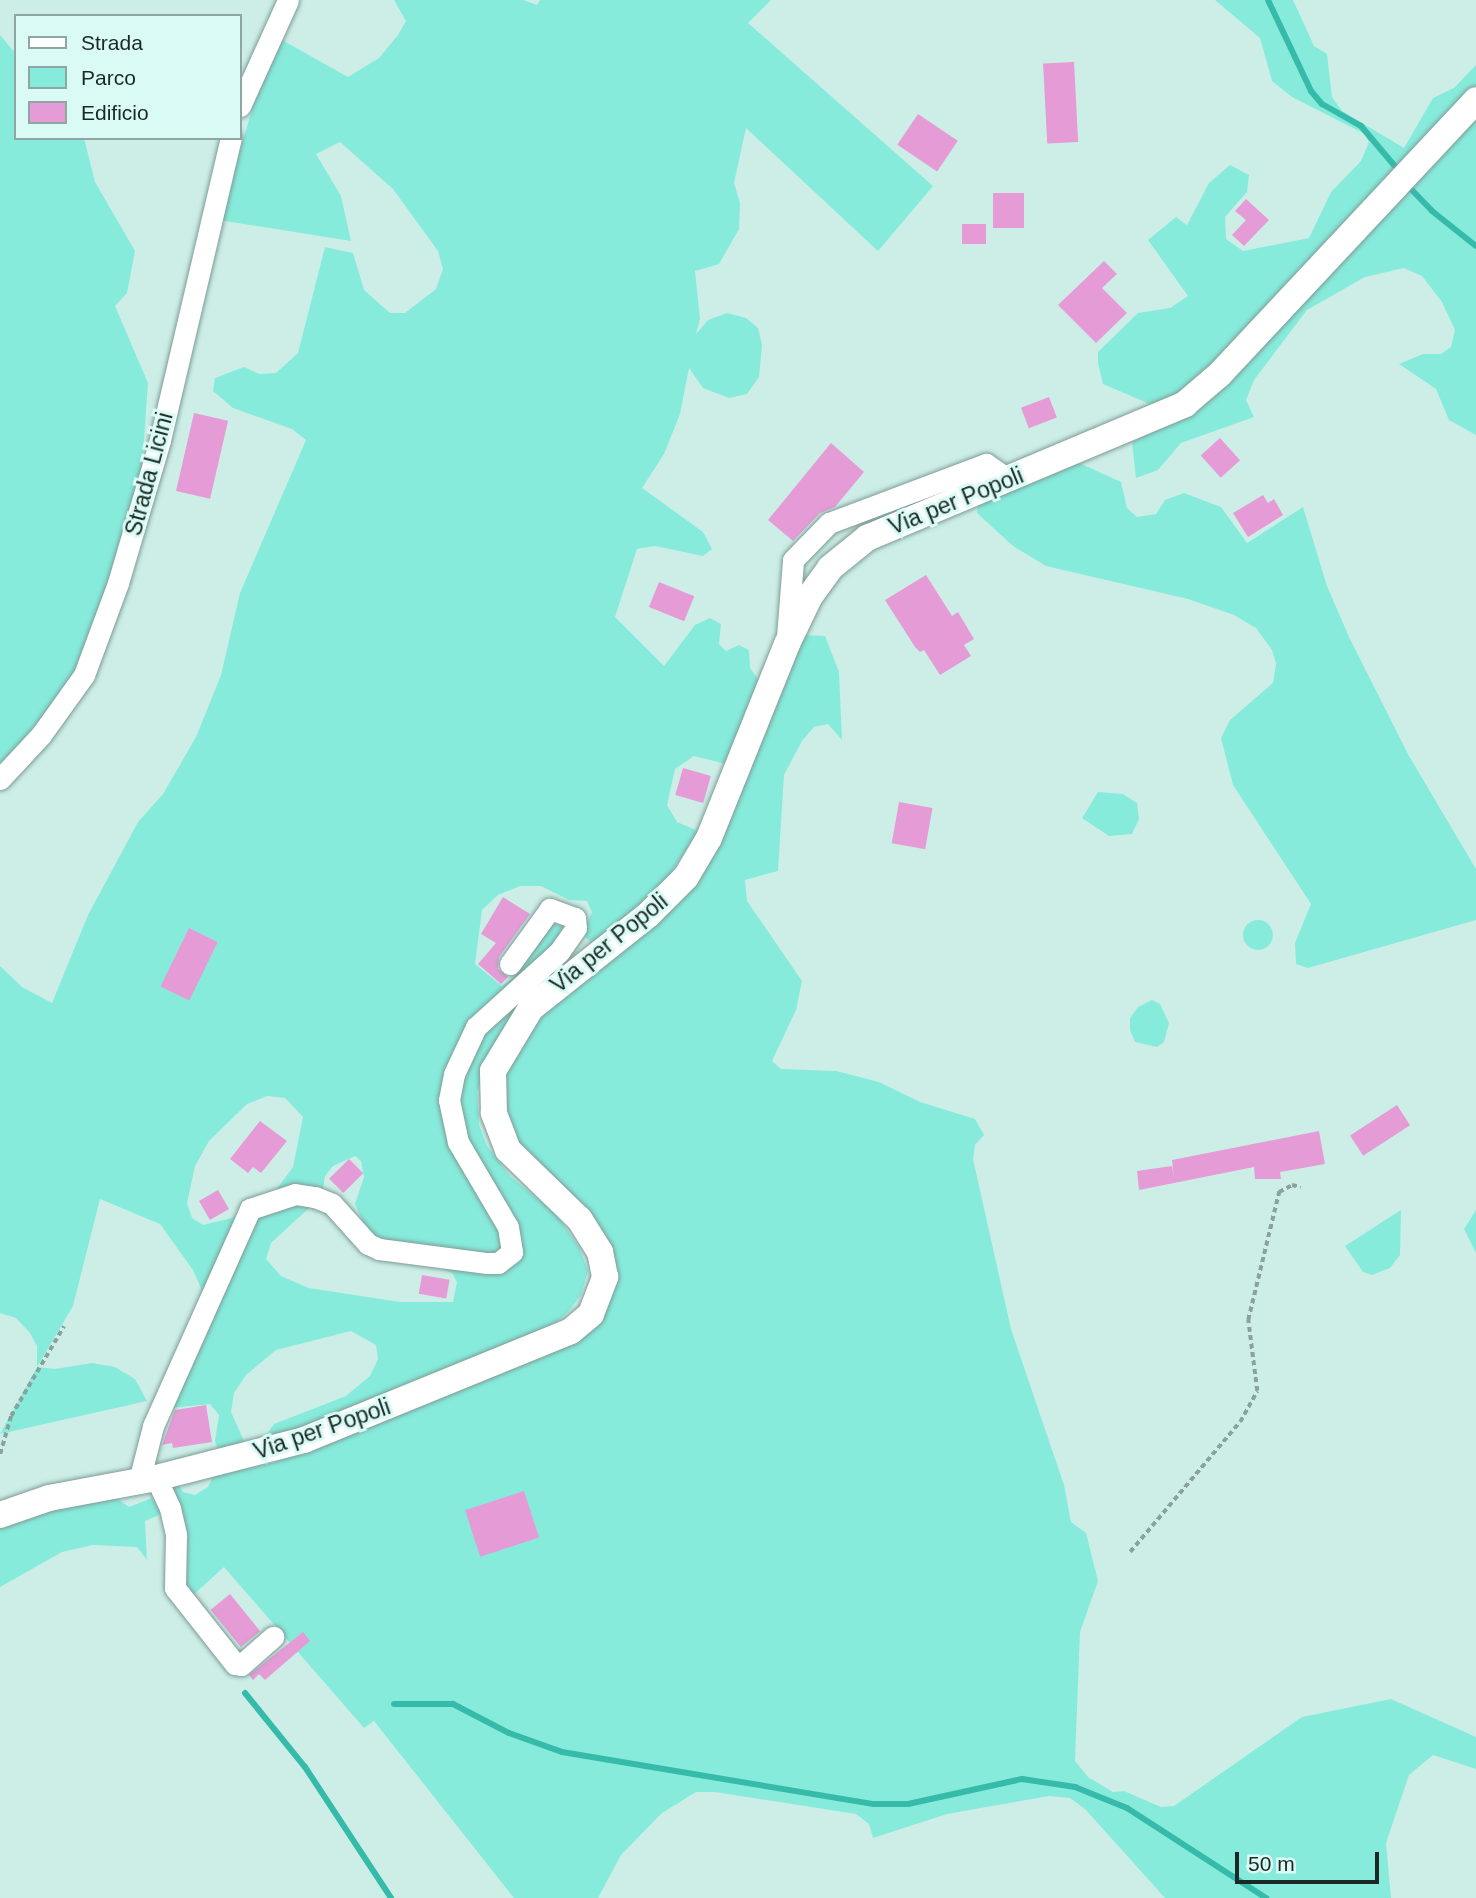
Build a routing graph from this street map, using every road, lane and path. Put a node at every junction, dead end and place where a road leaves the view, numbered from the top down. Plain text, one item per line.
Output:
1 (288, 0) edge
2 (1476, 100) edge
3 (242, 102) edge
4 (231, 140) edge
5 (1009, 479) junction
6 (787, 644) junction
7 (0, 779) edge
8 (510, 964) dead end
9 (559, 968) junction
10 (1301, 1187) dead end
11 (64, 1326) dead end
12 (0, 1454) edge
13 (147, 1479) junction
14 (0, 1515) edge
15 (1130, 1552) dead end
16 (273, 1637) dead end

1 - 3 street
2 - 5 main road, Via per Popoli
4 - 7 street, Strada Licini
5 - 6 main road, Via per Popoli
5 - 6 street
6 - 9 main road, Via per Popoli
8 - 9 street
9 - 13 main road, Via per Popoli
9 - 13 street
10 - 15 path
11 - 12 path
13 - 14 main road, Via per Popoli
13 - 16 street

